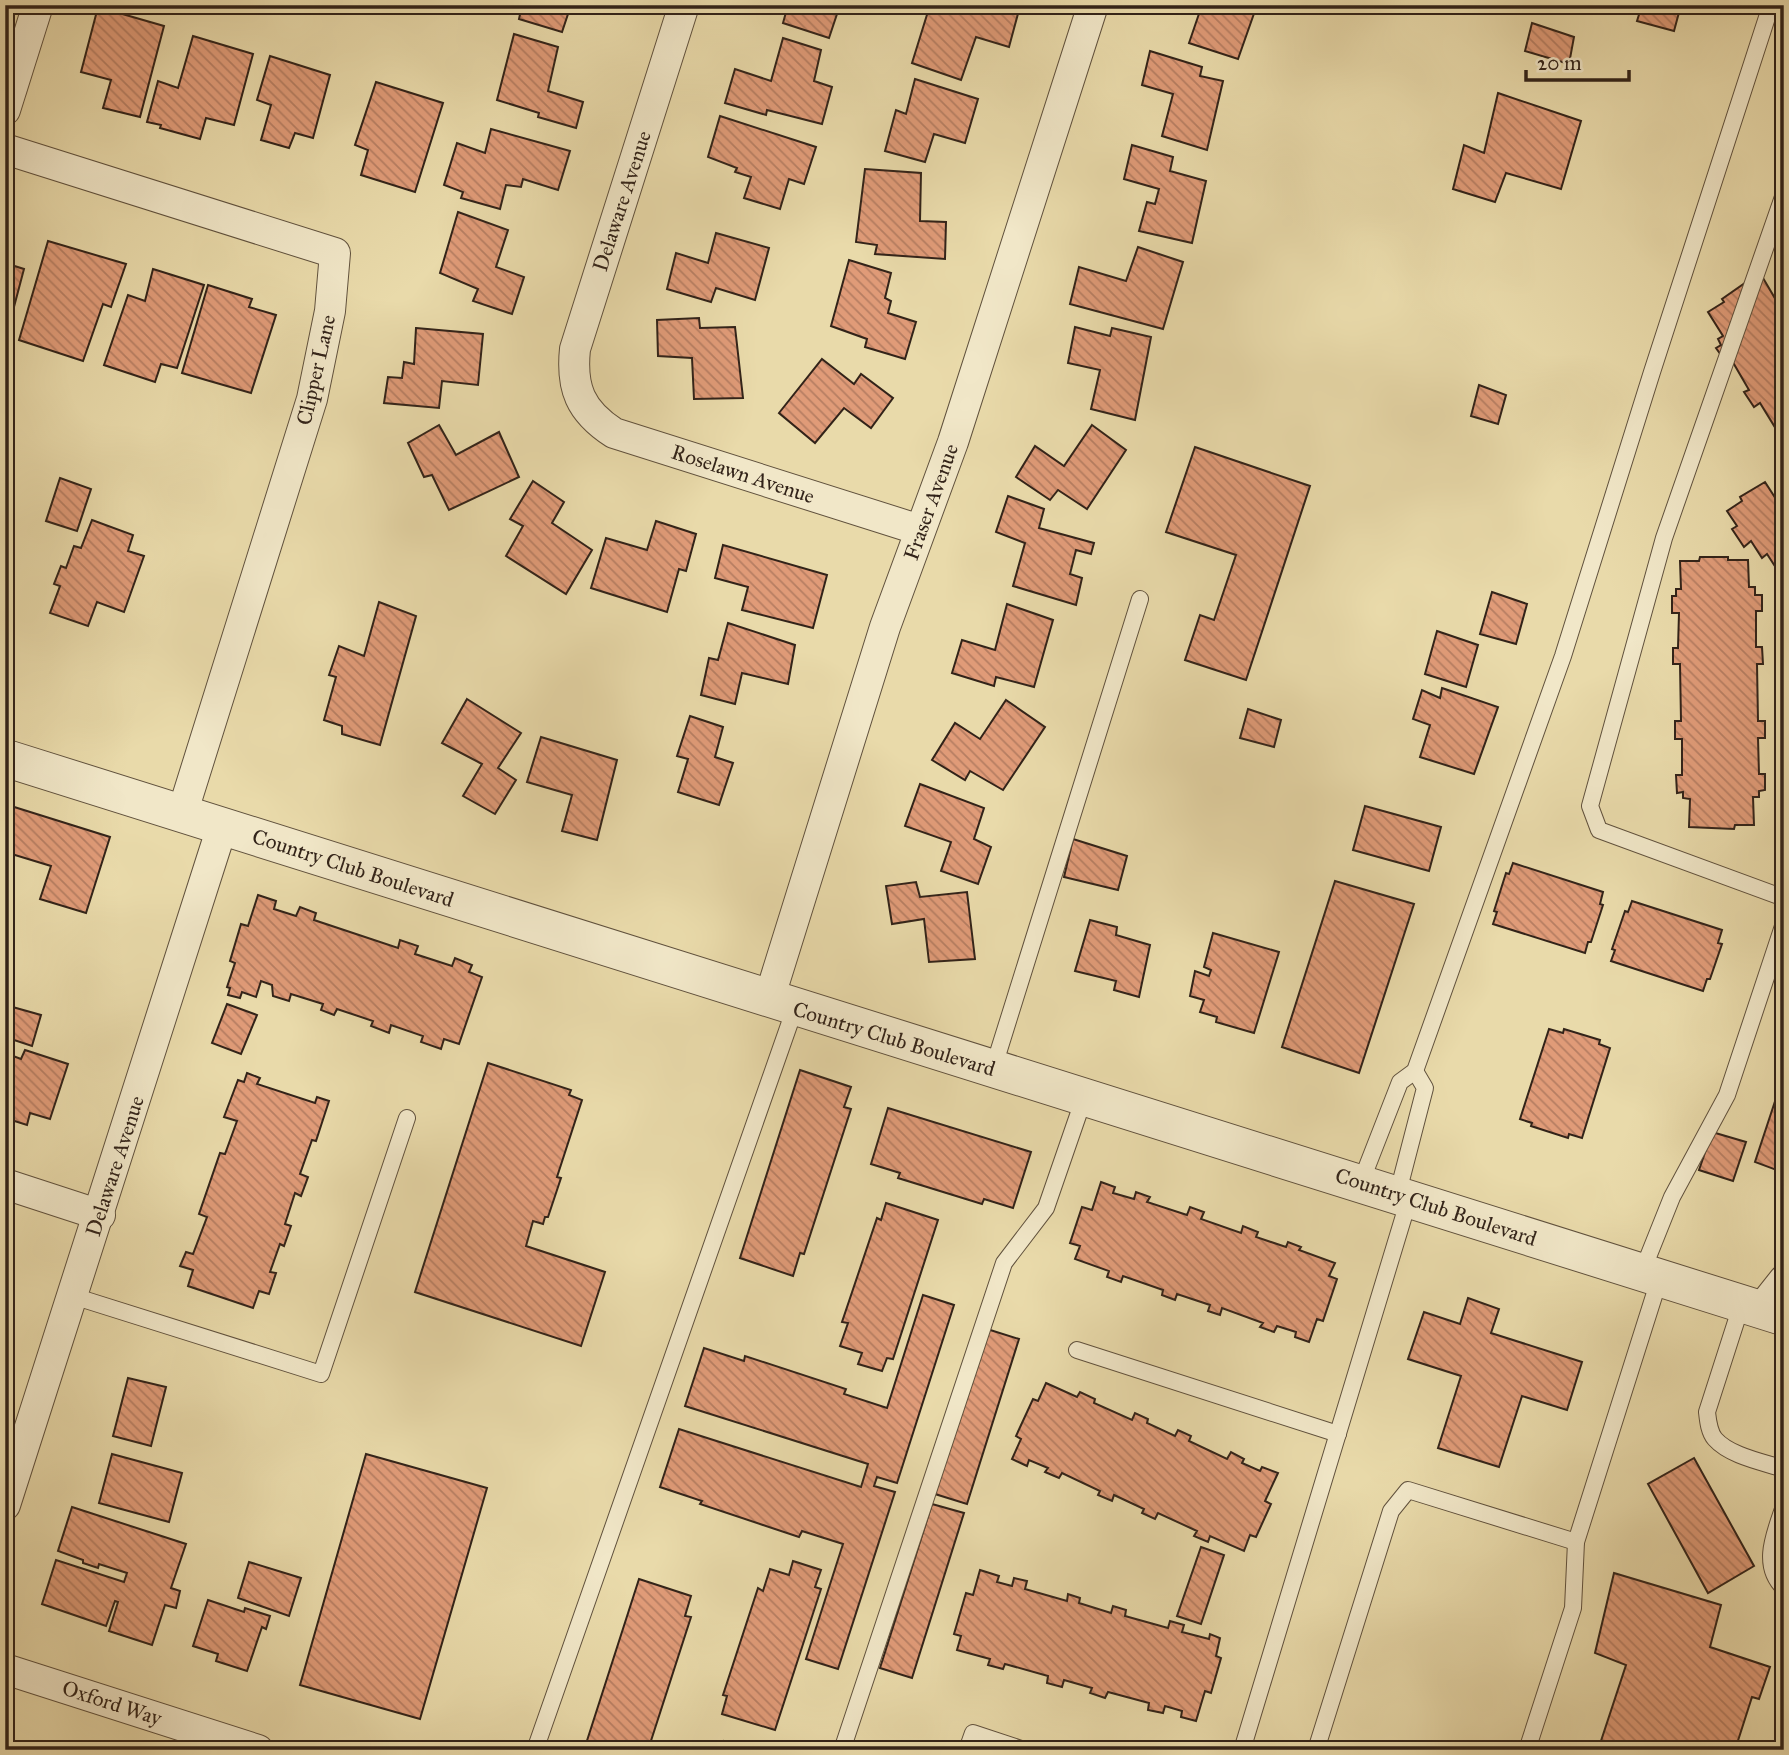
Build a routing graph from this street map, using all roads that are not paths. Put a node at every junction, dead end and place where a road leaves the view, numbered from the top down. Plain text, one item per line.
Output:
1 (38, 5) edge
2 (684, 5) edge
3 (1093, 5) edge
4 (1771, 5) edge
5 (5, 110) edge
6 (5, 149) edge
7 (1784, 194) edge
8 (579, 398) joint
9 (920, 530) junction
10 (1140, 599) dead end
11 (5, 758) edge
12 (182, 814) junction
13 (222, 827) junction
14 (1784, 898) edge
15 (1784, 923) edge
16 (782, 1003) junction
17 (993, 1069) junction
18 (1415, 1070) junction
19 (1084, 1098) junction
20 (407, 1118) dead end
21 (1361, 1182) junction
22 (5, 1184) edge
23 (1403, 1197) junction
24 (100, 1215) junction
25 (1651, 1275) junction
26 (1784, 1280) edge
27 (73, 1296) junction
28 (1762, 1310) edge
29 (1077, 1350) dead end
30 (1338, 1434) junction
31 (1784, 1469) edge
32 (5, 1505) edge
33 (1784, 1506) edge
34 (1576, 1542) junction
35 (1784, 1588) edge
36 (5, 1669) edge
37 (258, 1750) edge
38 (534, 1750) edge
39 (842, 1750) edge
40 (967, 1750) edge
41 (1024, 1750) edge
42 (1242, 1750) edge
43 (1315, 1750) edge
44 (1527, 1750) edge

1 - 5 street
2 - 8 street, Delaware Avenue
3 - 9 street, Fraser Avenue
4 - 18 lane
6 - 12 street, Clipper Lane
7 - 14 lane
8 - 9 street, Roselawn Avenue
9 - 16 street, Fraser Avenue
10 - 17 lane
11 - 12 street, Country Club Boulevard
12 - 13 street, Country Club Boulevard
13 - 16 street, Country Club Boulevard
13 - 24 street, Delaware Avenue
15 - 25 lane
16 - 17 street, Country Club Boulevard
16 - 38 lane
17 - 19 street, Country Club Boulevard
18 - 21 lane
18 - 23 lane
19 - 21 street, Country Club Boulevard
19 - 39 lane
20 - 27 lane
21 - 23 street, Country Club Boulevard
22 - 24 street
23 - 25 street, Country Club Boulevard
23 - 30 lane
24 - 27 street, Delaware Avenue
25 - 28 street, Country Club Boulevard
25 - 34 lane
26 - 28 street
27 - 32 street, Delaware Avenue
28 - 31 lane
29 - 30 lane
30 - 42 lane
33 - 35 lane
34 - 43 lane
34 - 44 lane
36 - 37 street, Oxford Way
40 - 41 lane

